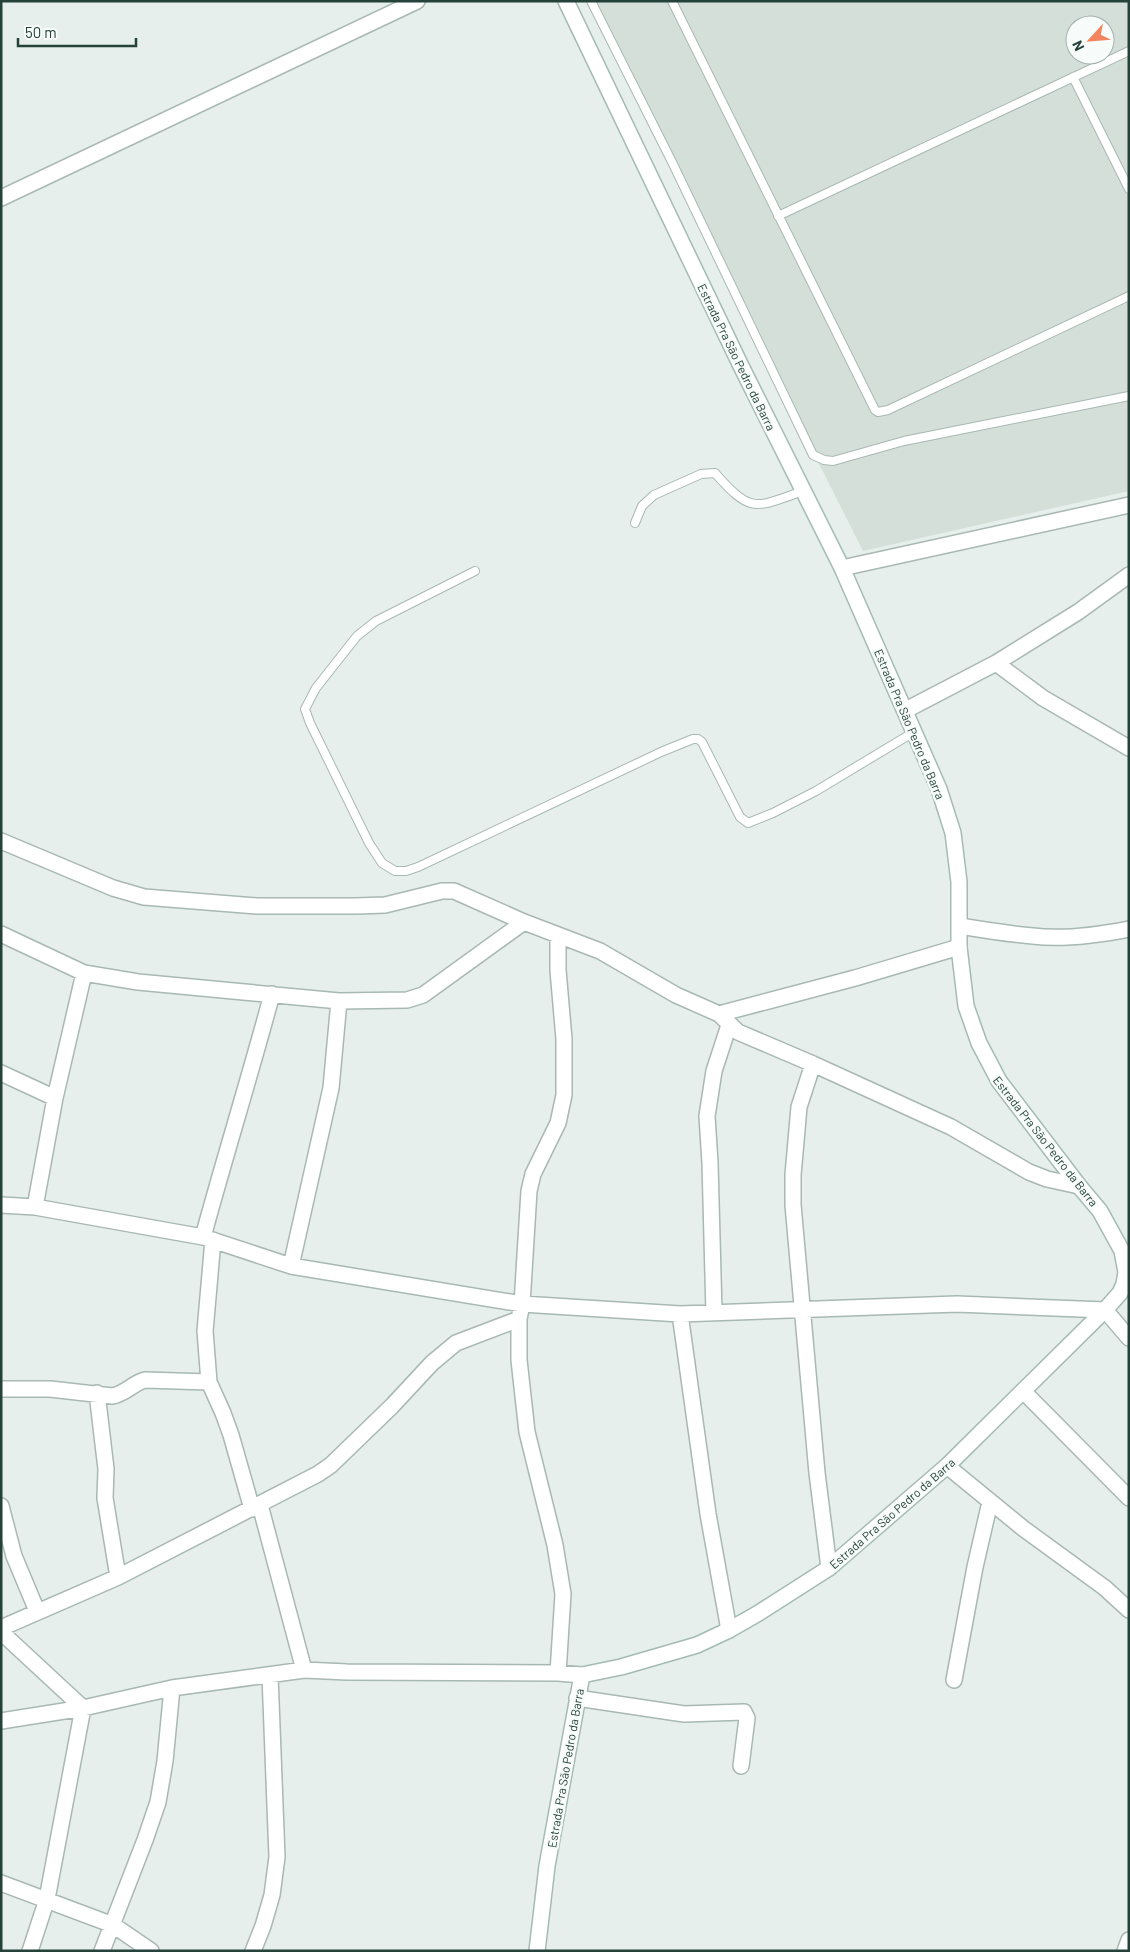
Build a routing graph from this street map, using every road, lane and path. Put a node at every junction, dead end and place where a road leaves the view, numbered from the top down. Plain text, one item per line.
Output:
1 (416, 1) edge
2 (566, 1) edge
3 (591, 1) edge
4 (672, 1) edge
5 (1129, 50) edge
6 (1074, 77) junction
7 (1129, 189) edge
8 (1, 198) edge
9 (778, 216) junction
10 (1129, 296) edge
11 (1129, 396) edge
12 (803, 491) junction
13 (1129, 506) edge
14 (635, 523) dead end
15 (842, 568) junction
16 (475, 571) dead end
17 (1129, 575) edge
18 (996, 663) junction
19 (906, 710) junction
20 (914, 732) junction
21 (1129, 748) edge
22 (1, 841) edge
23 (524, 922) junction
24 (960, 926) junction
25 (1129, 929) edge
26 (1, 934) edge
27 (558, 934) junction
28 (959, 947) junction
29 (84, 973) junction
30 (272, 994) junction
31 (339, 1001) junction
32 (724, 1019) junction
33 (813, 1064) junction
34 (1, 1073) edge
35 (55, 1098) junction
36 (1079, 1186) junction
37 (1, 1205) edge
38 (35, 1207) junction
39 (208, 1238) junction
40 (1125, 1253) edge
41 (291, 1266) junction
42 (802, 1310) junction
43 (1105, 1310) junction
44 (520, 1312) junction
45 (714, 1313) junction
46 (680, 1314) junction
47 (1129, 1338) edge
48 (209, 1382) junction
49 (1, 1389) edge
50 (1023, 1391) junction
51 (97, 1393) junction
52 (948, 1466) junction
53 (1129, 1498) edge
54 (990, 1502) junction
55 (1, 1506) edge
56 (255, 1507) junction
57 (829, 1568) junction
58 (118, 1577) junction
59 (1129, 1610) edge
60 (37, 1611) junction
61 (1, 1628) edge
62 (730, 1630) junction
63 (4, 1639) edge
64 (304, 1670) junction
65 (558, 1673) junction
66 (270, 1675) junction
67 (582, 1675) junction
68 (954, 1680) dead end
69 (172, 1688) junction
70 (577, 1698) junction
71 (83, 1708) junction
72 (1, 1721) edge
73 (741, 1766) dead end
74 (1, 1883) edge
75 (47, 1899) junction
76 (113, 1924) junction
77 (1129, 1940) edge
78 (30, 1951) edge
79 (102, 1951) edge
80 (151, 1951) edge
81 (252, 1951) edge
82 (537, 1951) edge
83 (1125, 1951) edge

1 - 8 street
2 - 12 street, Estrada Pra São Pedro da Barra
3 - 11 lane
4 - 9 lane
5 - 6 lane
6 - 7 lane
6 - 9 lane
9 - 10 lane
12 - 14 lane
12 - 15 street, Estrada Pra São Pedro da Barra
13 - 15 street
15 - 19 street, Estrada Pra São Pedro da Barra
16 - 20 lane
17 - 18 street
18 - 19 street
18 - 21 street
19 - 20 street, Estrada Pra São Pedro da Barra
20 - 24 street, Estrada Pra São Pedro da Barra
22 - 23 street
23 - 27 street
23 - 31 street
24 - 25 street
24 - 28 street, Estrada Pra São Pedro da Barra
26 - 29 street
27 - 32 street
27 - 44 street
28 - 32 street
28 - 36 street, Estrada Pra São Pedro da Barra
29 - 30 street
29 - 35 street
30 - 31 street
30 - 39 street
31 - 41 street
32 - 33 street
32 - 45 street
33 - 36 street
33 - 42 street
34 - 35 street
35 - 38 street
36 - 40 street, Estrada Pra São Pedro da Barra
37 - 38 street
38 - 39 street
39 - 41 street
39 - 48 street
40 - 43 street, Estrada Pra São Pedro da Barra
41 - 44 street
42 - 43 street
42 - 45 street
42 - 57 street
43 - 47 street
43 - 50 street, Estrada Pra São Pedro da Barra
44 - 46 street
44 - 56 street
44 - 65 street
45 - 46 street
46 - 62 street
48 - 51 street
48 - 56 street
49 - 51 street
50 - 52 street, Estrada Pra São Pedro da Barra
50 - 53 street
51 - 58 street
52 - 54 street
52 - 57 street, Estrada Pra São Pedro da Barra
54 - 59 street
54 - 68 street
55 - 60 street
56 - 58 street
56 - 64 street
57 - 62 street, Estrada Pra São Pedro da Barra
58 - 60 street
60 - 61 street
62 - 67 street, Estrada Pra São Pedro da Barra
63 - 71 street
64 - 65 street
64 - 66 street
65 - 67 street
66 - 69 street
66 - 81 street
67 - 70 street, Estrada Pra São Pedro da Barra
69 - 71 street
69 - 76 street
70 - 73 street
70 - 82 street, Estrada Pra São Pedro da Barra
71 - 72 street
71 - 75 street
74 - 75 street
75 - 76 street
75 - 78 street
76 - 79 street
76 - 80 street
77 - 83 street

